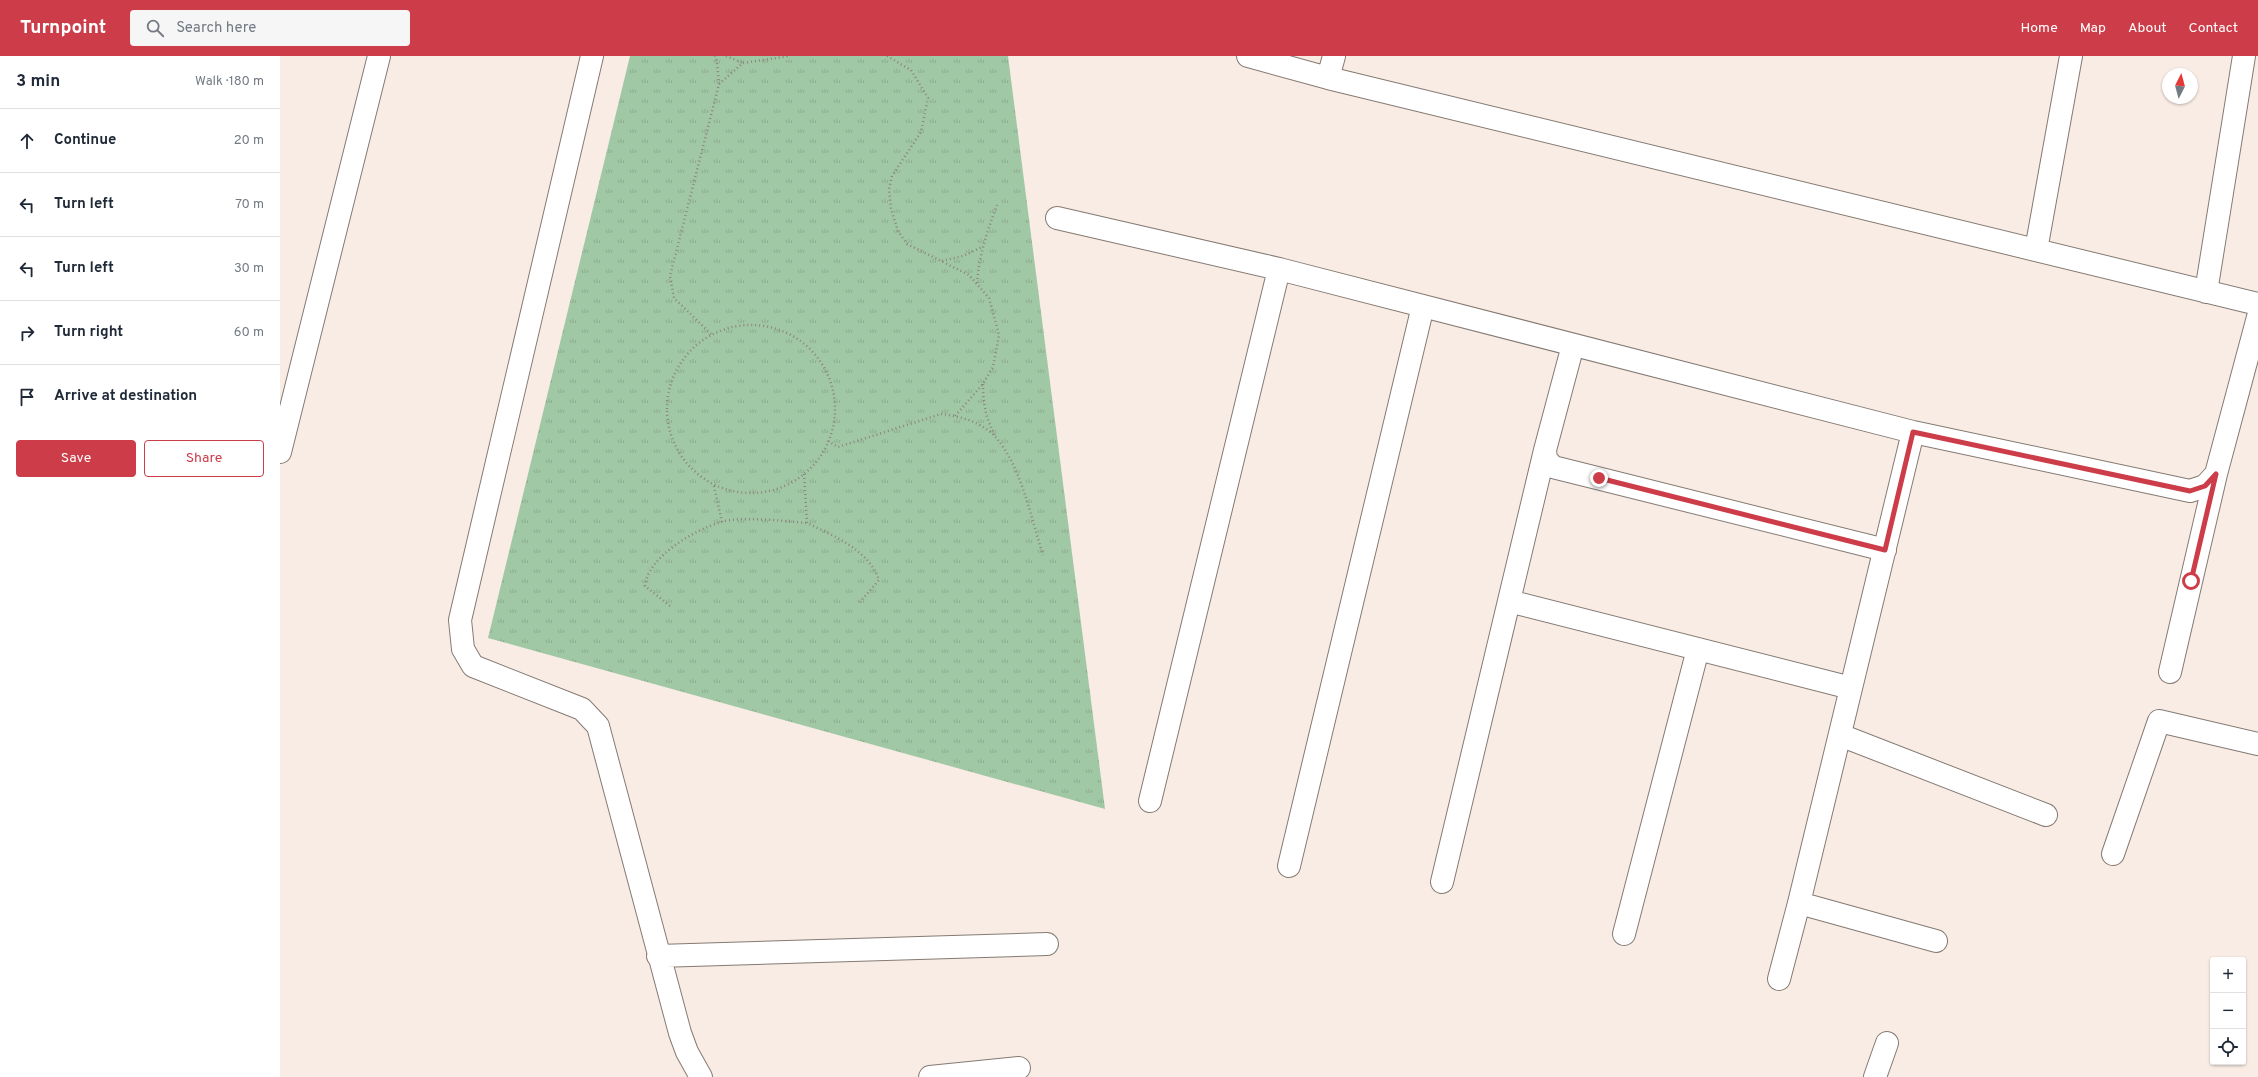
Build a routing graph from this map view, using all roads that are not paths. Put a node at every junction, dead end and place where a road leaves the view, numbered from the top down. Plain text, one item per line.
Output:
1 (379, 56) edge
2 (592, 56) edge
3 (1248, 56) edge
4 (1334, 56) edge
5 (2071, 56) edge
6 (2244, 56) edge
7 (1328, 78) junction
8 (1057, 218) dead end
9 (2036, 250) junction
10 (1279, 269) junction
11 (2206, 292) junction
12 (2258, 304) edge
13 (1423, 306) junction
14 (2258, 318) edge
15 (1573, 345) junction
16 (1913, 432) junction
17 (1545, 450) junction
18 (280, 452) edge
19 (2216, 474) junction
20 (1885, 550) junction
21 (1509, 601) junction
22 (1698, 649) junction
23 (2170, 672) dead end
24 (1851, 688) junction
25 (1840, 735) junction
26 (2258, 744) edge
27 (1150, 801) dead end
28 (2046, 815) dead end
29 (2113, 854) dead end
30 (1289, 866) dead end
31 (1442, 882) dead end
32 (1799, 903) junction
33 (1624, 934) dead end
34 (1936, 941) dead end
35 (1047, 944) dead end
36 (658, 956) junction
37 (1779, 979) dead end
38 (1887, 1043) dead end
39 (1019, 1068) dead end
40 (702, 1077) edge
41 (930, 1077) edge
42 (1875, 1077) edge

1 - 18 street
2 - 36 street
3 - 7 street
4 - 7 street
5 - 9 street
6 - 11 street
7 - 9 street
8 - 10 street
9 - 11 street
10 - 13 street
10 - 27 street
11 - 12 street
13 - 15 street
13 - 30 street
14 - 19 street
15 - 16 street
15 - 17 street
16 - 19 street
16 - 20 street
17 - 20 street
17 - 21 street
19 - 23 street
20 - 24 street
21 - 22 street
21 - 31 street
22 - 24 street
22 - 33 street
24 - 25 street
25 - 28 street
25 - 32 street
26 - 29 street
32 - 34 street
32 - 37 street
35 - 36 street
36 - 40 street
38 - 42 street
39 - 41 street

